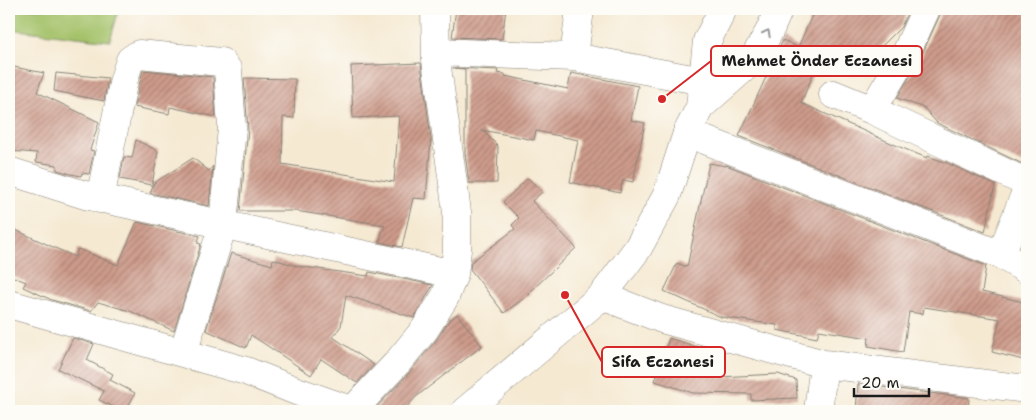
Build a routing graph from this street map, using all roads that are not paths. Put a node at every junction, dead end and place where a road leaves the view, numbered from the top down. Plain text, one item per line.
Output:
1 (435, 9) edge
2 (580, 9) edge
3 (779, 9) edge
4 (926, 9) edge
5 (717, 15) edge
6 (436, 52) junction
7 (574, 56) junction
8 (702, 94) junction
9 (833, 94) dead end
10 (872, 110) junction
11 (687, 133) junction
12 (9, 171) edge
13 (1027, 183) edge
14 (1027, 189) edge
15 (100, 199) junction
16 (223, 225) junction
17 (1001, 254) junction
18 (1027, 270) edge
19 (454, 274) junction
20 (602, 296) junction
21 (9, 304) edge
22 (183, 353) junction
23 (824, 364) junction
24 (1027, 389) edge
25 (353, 411) edge
26 (465, 411) edge
27 (818, 411) edge

1 - 6 street
2 - 7 street
8 -> 3 street
4 - 10 street
5 - 8 street
6 - 7 street
6 - 19 street
7 - 8 street
8 - 11 street
9 - 10 street
10 - 13 street
11 - 17 street
11 - 20 street
12 - 15 street
14 - 17 street
15 - 16 street
15 - 16 street
16 - 19 street
16 - 22 street
17 - 18 street
19 - 25 street
20 - 23 street
20 - 26 street
21 - 22 street
22 - 25 street
23 - 24 street
23 - 27 street

